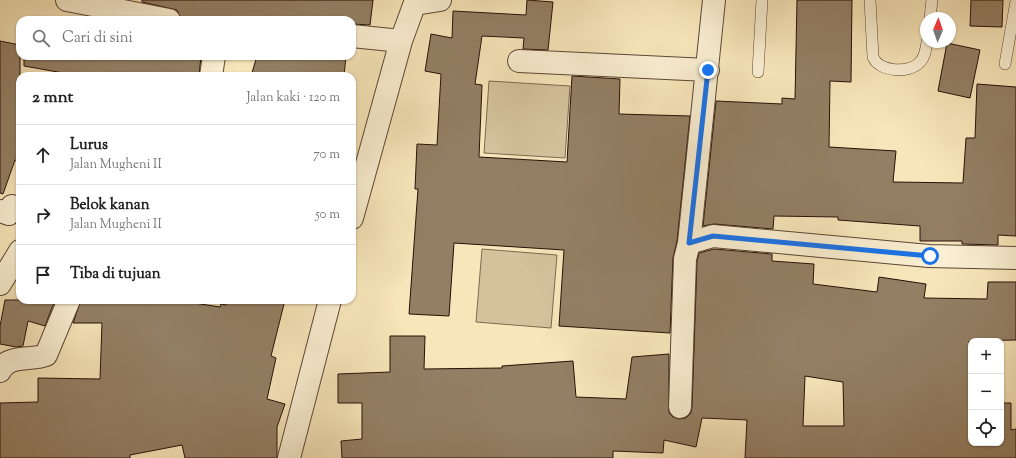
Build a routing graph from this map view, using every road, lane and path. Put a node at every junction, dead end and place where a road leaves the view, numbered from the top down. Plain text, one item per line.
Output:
1 (67, 0) edge
2 (440, 0) edge
3 (714, 0) edge
4 (762, 0) edge
5 (870, 0) edge
6 (932, 0) edge
7 (1016, 1) edge
8 (415, 2) edge
9 (931, 12) edge
10 (149, 16) edge
11 (356, 36) edge
12 (401, 41) junction
13 (926, 48) edge
14 (213, 60) edge
15 (518, 61) dead end
16 (1005, 64) dead end
17 (708, 70) junction
18 (212, 72) edge
19 (758, 72) dead end
20 (356, 204) edge
21 (16, 208) edge
22 (0, 211) edge
23 (689, 243) junction
24 (16, 258) edge
25 (1016, 258) edge
26 (0, 284) edge
27 (67, 304) edge
28 (329, 304) edge
29 (0, 371) edge
30 (680, 407) dead end
31 (289, 458) edge

1 - 10 street
2 - 8 street
3 - 17 street
4 - 19 lane
5 - 13 lane
6 - 9 lane
7 - 16 lane
8 - 12 street
11 - 12 street
12 - 20 street
14 - 18 street
15 - 17 street
17 - 23 street
21 - 22 street
23 - 25 street
23 - 30 street
24 - 26 street
27 - 29 street
28 - 31 street

